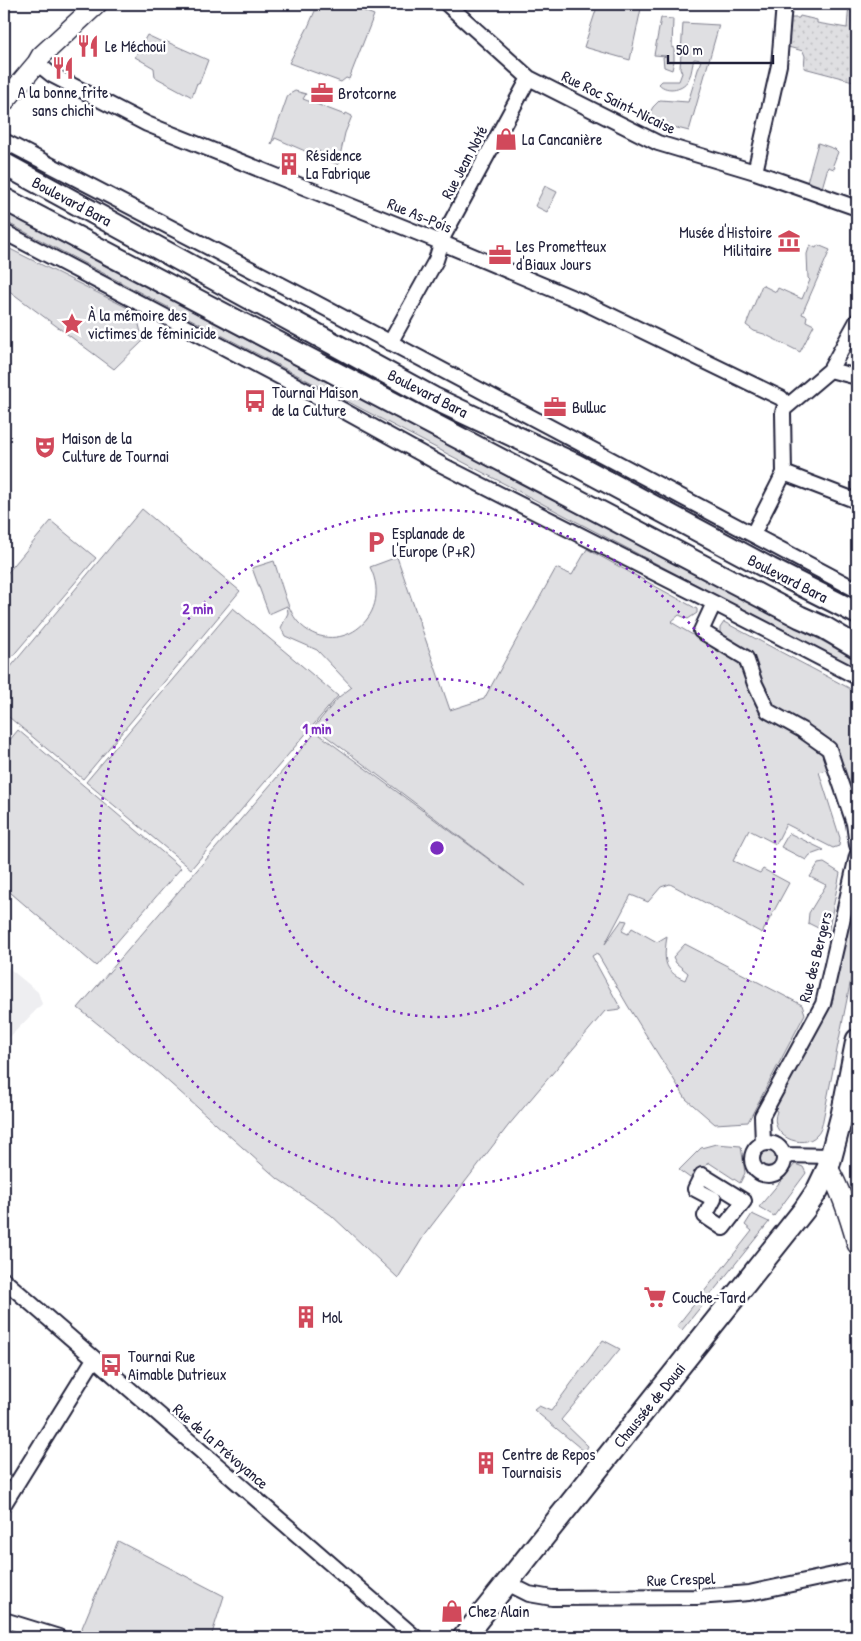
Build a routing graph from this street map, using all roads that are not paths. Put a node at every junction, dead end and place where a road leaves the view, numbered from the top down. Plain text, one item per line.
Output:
1 (97, 4) edge
2 (446, 4) edge
3 (784, 4) edge
4 (37, 64) junction
5 (529, 78) junction
6 (4, 102) edge
7 (4, 141) edge
8 (4, 164) edge
9 (755, 172) junction
10 (4, 184) edge
11 (4, 199) edge
12 (857, 208) edge
13 (4, 232) edge
14 (442, 243) junction
15 (198, 269) junction
16 (857, 321) edge
17 (390, 343) junction
18 (830, 370) junction
19 (857, 377) edge
20 (787, 405) junction
21 (784, 473) junction
22 (857, 501) edge
23 (753, 534) junction
24 (857, 590) edge
25 (714, 603) junction
26 (857, 614) edge
27 (825, 628) junction
28 (857, 636) edge
29 (857, 647) edge
30 (857, 677) edge
31 (857, 845) edge
32 (857, 856) edge
33 (857, 1040) edge
34 (762, 1144) junction
35 (784, 1155) junction
36 (829, 1162) junction
37 (857, 1244) edge
38 (4, 1280) edge
39 (94, 1359) junction
40 (4, 1504) edge
41 (857, 1570) edge
42 (507, 1583) junction
43 (4, 1620) edge
44 (59, 1637) edge
45 (415, 1637) edge
46 (464, 1637) edge

1 - 4 street
2 - 5 street, Rue Roc Saint-Nicaise
3 - 9 street
4 - 6 street
4 - 14 street, Rue As-Pois
5 - 9 street, Rue Roc Saint-Nicaise
5 - 14 street, Rue Jean Noté
7 - 17 street, Boulevard Bara
8 - 15 main road, Boulevard Bara
9 - 12 street, Rue Roc Saint-Nicaise
10 - 15 main road
11 - 27 main road, Boulevard Bara
13 - 25 street
14 - 17 street, Rue Jean Noté
14 - 20 street, Rue As-Pois
15 - 26 main road, Boulevard Bara
16 - 18 street
17 - 23 street, Boulevard Bara
18 - 19 street
18 - 20 street
20 - 21 street
21 - 22 street
21 - 23 street
23 - 24 street, Boulevard Bara
25 - 30 street
25 - 31 street
27 - 28 main road
27 - 29 main road
32 - 34 street, Rue des Bergers
33 - 36 main road, Chaussée de Douai
34 - 35 street
34 - 35 street
35 - 36 street
36 - 37 street
36 - 42 main road, Chaussée de Douai
38 - 39 street, Rue de la Prévoyance
39 - 40 street
39 - 45 street, Rue de la Prévoyance
41 - 42 street, Rue Crespel
42 - 46 main road, Chaussée de Douai
43 - 44 street

